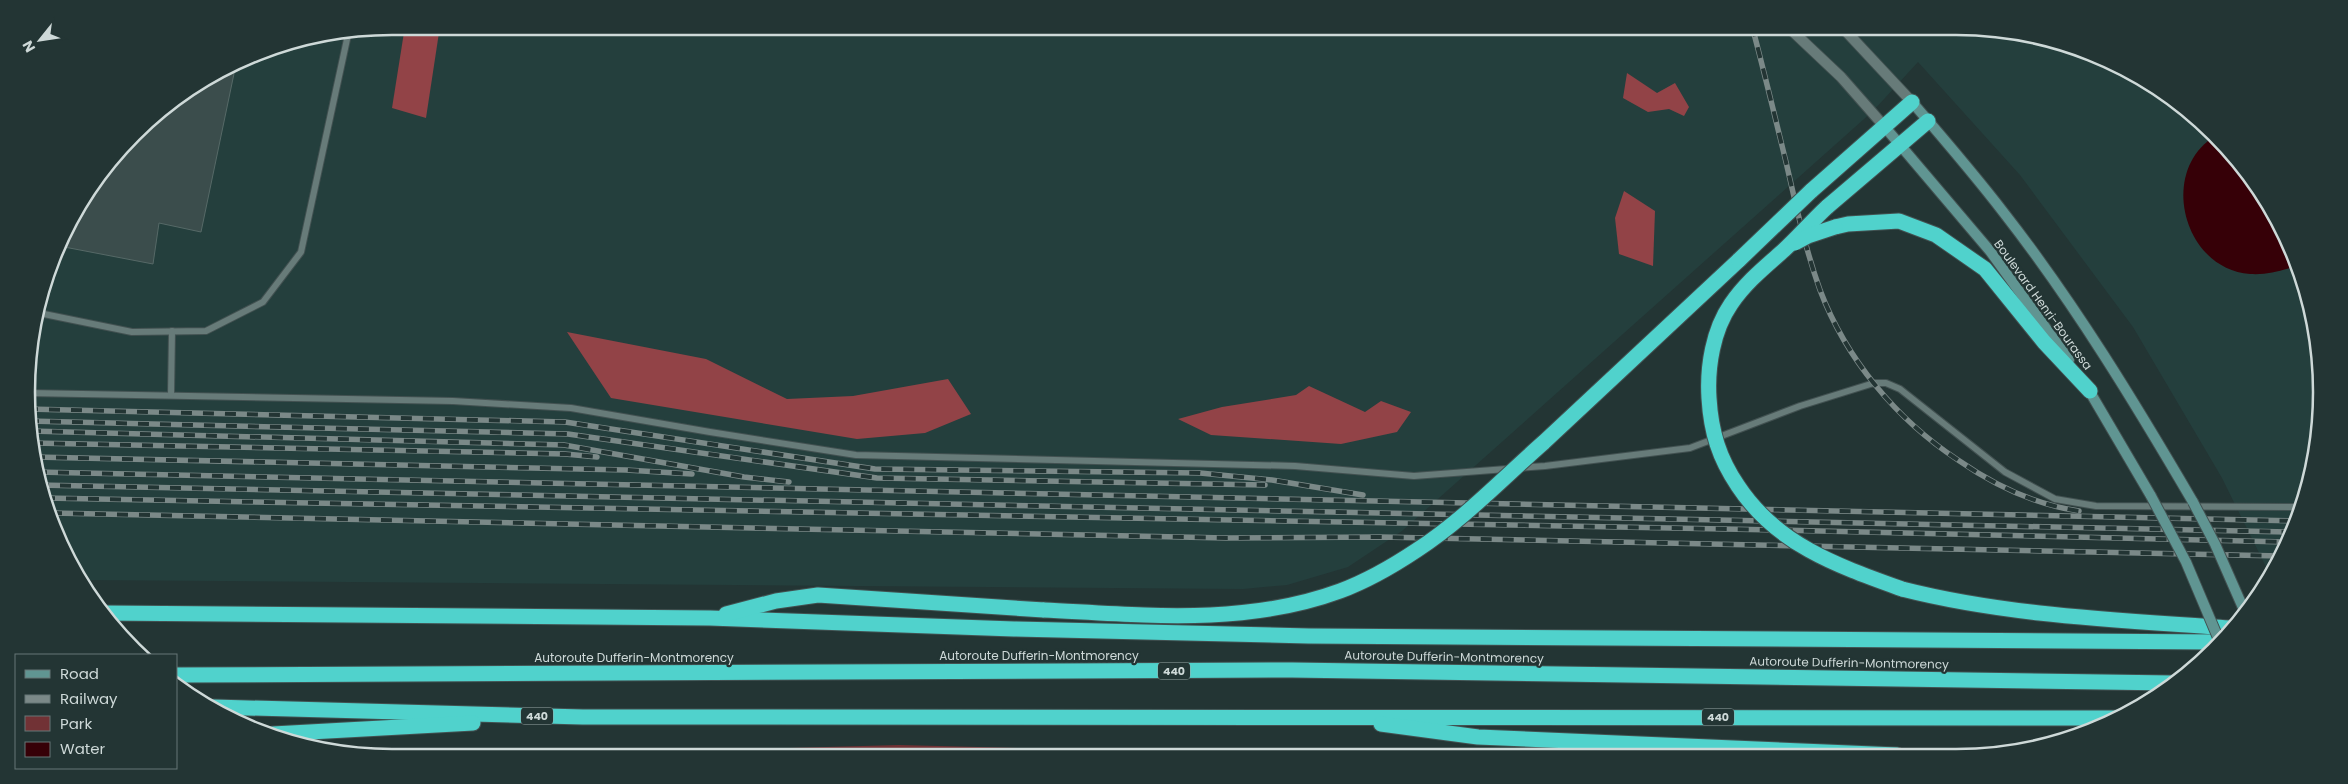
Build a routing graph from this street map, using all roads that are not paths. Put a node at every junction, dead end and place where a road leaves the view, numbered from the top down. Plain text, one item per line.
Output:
1 (1797, 35) edge
2 (1849, 35) edge
3 (347, 38) edge
4 (1912, 102) junction
5 (1928, 121) junction
6 (1884, 126) junction
7 (1899, 144) junction
8 (1785, 249) junction
9 (44, 314) edge
10 (172, 331) junction
11 (2090, 391) junction
12 (35, 393) edge
13 (171, 395) junction
14 (2294, 507) edge
15 (2242, 605) edge
16 (112, 613) edge
17 (710, 618) junction
18 (2223, 628) edge
19 (2216, 636) edge
20 (2211, 641) edge
21 (178, 675) edge
22 (2162, 683) edge
23 (227, 708) edge
24 (1320, 716) junction
25 (584, 717) junction
26 (2101, 718) edge
27 (288, 733) edge
28 (1765, 749) edge

1 - 6 street, Boulevard Henri-Bourassa
2 - 4 street, Boulevard Henri-Bourassa
3 - 10 lane
4 - 5 main road, Boulevard Henri-Bourassa
4 - 6 highway
5 - 7 highway
5 - 15 main road, Boulevard Henri-Bourassa, bridge
6 - 7 main road, Boulevard Henri-Bourassa
6 - 17 highway, bridge
7 - 8 highway, bridge
7 - 11 main road, Boulevard Henri-Bourassa
8 - 11 highway, bridge
8 - 18 highway, bridge
9 - 10 lane
10 - 13 lane
11 - 19 main road, Boulevard Henri-Bourassa, bridge
12 - 13 lane
13 - 14 lane
16 - 17 highway
17 - 20 highway
21 - 22 highway, Autoroute Dufferin-Montmorency / 440
23 - 25 highway, 440
24 - 25 highway, 440
24 - 26 highway, 440
24 - 28 highway
25 - 27 highway

